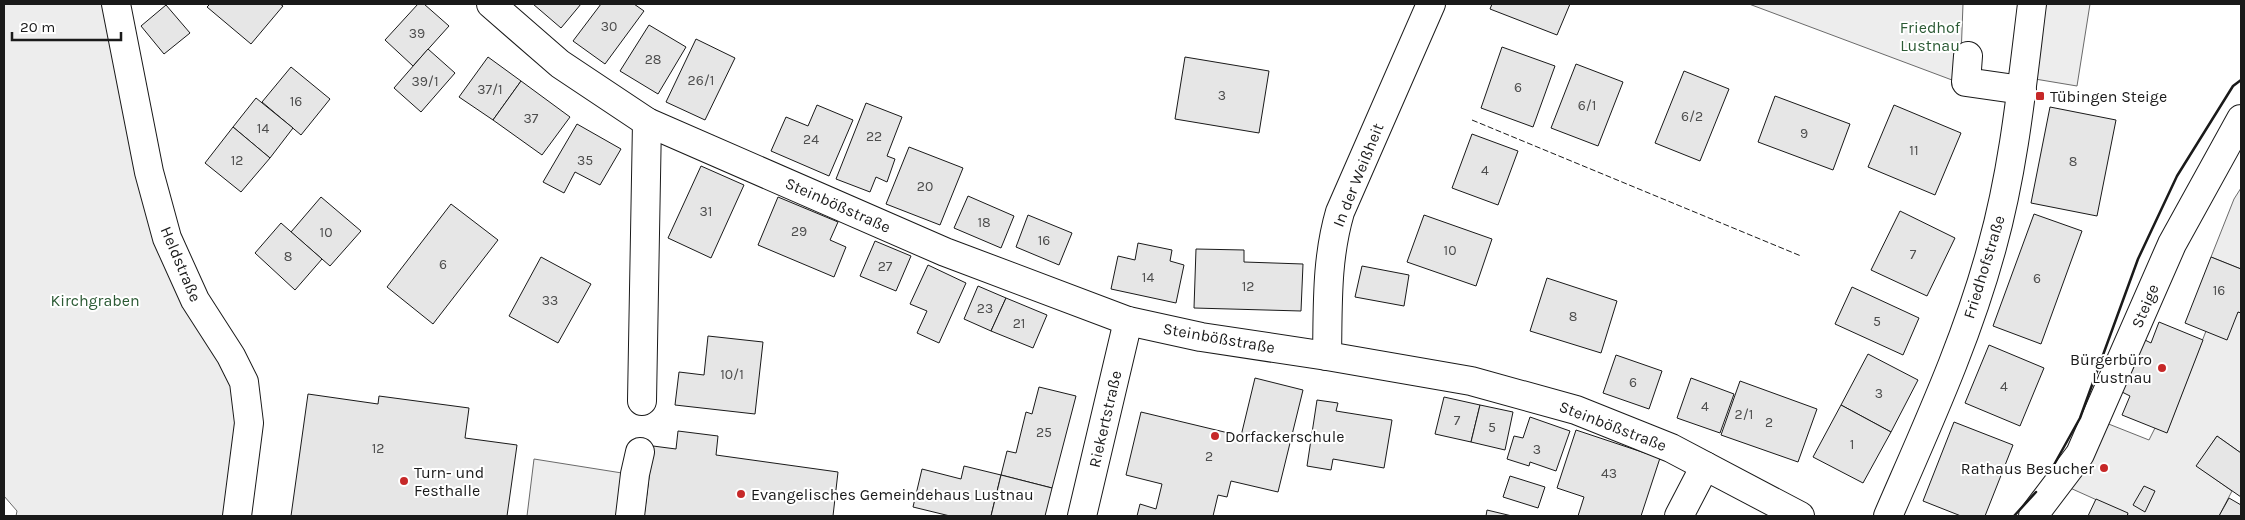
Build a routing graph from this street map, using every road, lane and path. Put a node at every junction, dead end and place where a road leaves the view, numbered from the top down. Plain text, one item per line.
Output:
1 (116, 4) edge
2 (491, 4) edge
3 (1431, 4) edge
4 (2032, 4) edge
5 (1968, 56) dead end
6 (2022, 90) junction
7 (2241, 119) edge
8 (647, 122) junction
9 (1128, 322) junction
10 (1327, 356) junction
11 (642, 401) dead end
12 (640, 452) dead end
13 (1705, 466) junction
14 (237, 516) edge
15 (630, 516) edge
16 (1082, 516) edge
17 (1679, 516) edge
18 (1800, 516) edge
19 (1888, 516) edge
20 (2033, 516) edge

1 - 14 street, Heldstraße
2 - 8 street, Steinbößstraße
3 - 10 street, In der Weißheit
4 - 6 street, Friedhofstraße
5 - 6 street
6 - 19 street, Friedhofstraße
7 - 20 street, Steige
8 - 9 street, Steinbößstraße
8 - 11 street
9 - 10 street, Steinbößstraße
9 - 16 street, Riekertstraße
10 - 13 street, Steinbößstraße
12 - 15 street
13 - 17 street
13 - 18 street, Steinbößstraße

